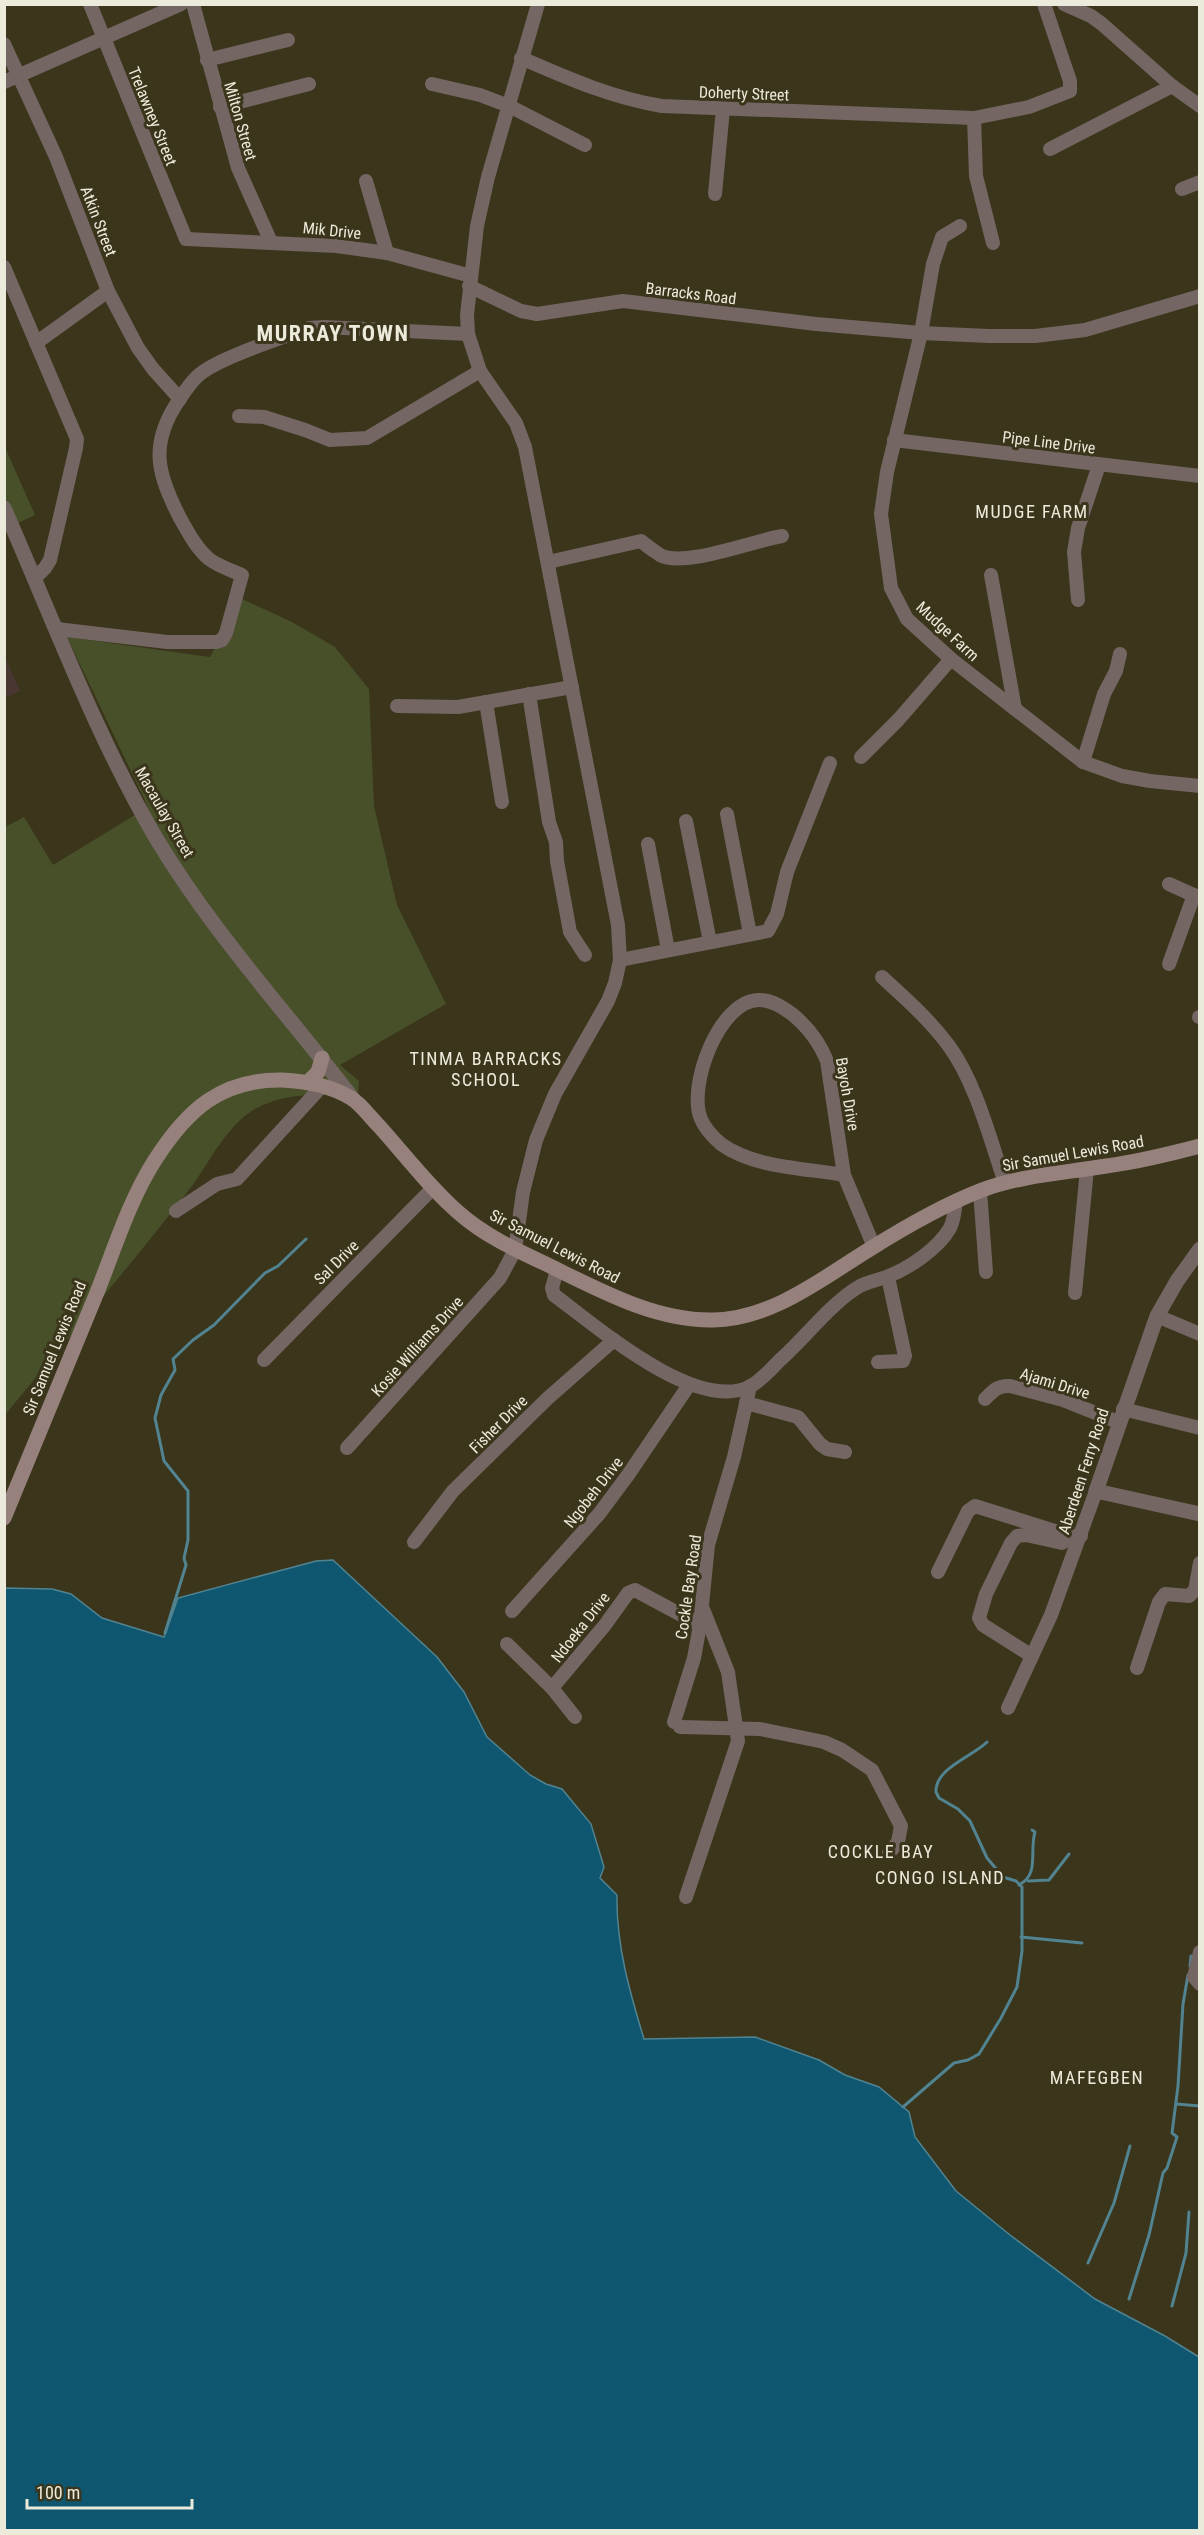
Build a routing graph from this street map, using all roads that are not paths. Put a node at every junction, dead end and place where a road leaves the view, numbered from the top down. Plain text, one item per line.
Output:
1 (90, 4) edge
2 (182, 4) edge
3 (193, 4) edge
4 (538, 4) edge
5 (1044, 4) edge
6 (1064, 4) edge
7 (104, 38) junction
8 (288, 40) dead end
9 (4, 44) edge
10 (521, 58) junction
11 (207, 60) junction
12 (18, 75) junction
13 (4, 82) edge
14 (309, 84) dead end
15 (432, 84) dead end
16 (1172, 86) junction
17 (509, 106) junction
18 (1200, 106) edge
19 (220, 107) junction
20 (723, 109) junction
21 (974, 118) junction
22 (585, 145) dead end
23 (1050, 149) dead end
24 (366, 182) dead end
25 (1200, 182) edge
26 (1182, 189) dead end
27 (715, 194) dead end
28 (960, 226) dead end
29 (186, 239) joint
30 (271, 242) junction
31 (993, 243) dead end
32 (387, 253) junction
33 (4, 267) edge
34 (470, 281) junction
35 (108, 291) junction
36 (1200, 296) edge
37 (921, 333) junction
38 (468, 334) junction
39 (36, 343) junction
40 (480, 371) junction
41 (180, 399) junction
42 (239, 416) dead end
43 (894, 440) junction
44 (1099, 465) junction
45 (1200, 476) edge
46 (4, 508) edge
47 (782, 536) dead end
48 (548, 562) junction
49 (991, 575) dead end
50 (35, 578) junction
51 (1078, 600) dead end
52 (57, 629) junction
53 (1119, 654) dead end
54 (951, 659) junction
55 (572, 687) junction
56 (530, 694) junction
57 (486, 702) junction
58 (397, 706) dead end
59 (1015, 709) junction
60 (861, 757) dead end
61 (1083, 762) junction
62 (830, 763) dead end
63 (1200, 786) edge
64 (502, 802) dead end
65 (727, 814) dead end
66 (686, 821) dead end
67 (648, 844) dead end
68 (1169, 884) dead end
69 (1197, 896) edge
70 (750, 934) junction
71 (710, 942) junction
72 (668, 950) junction
73 (585, 955) dead end
74 (620, 960) junction
75 (1169, 964) dead end
76 (882, 977) dead end
77 (322, 1058) junction
78 (315, 1084) junction
79 (353, 1099) junction
80 (1200, 1146) edge
81 (1087, 1169) junction
82 (844, 1175) junction
83 (1005, 1183) junction
84 (434, 1188) junction
85 (980, 1191) junction
86 (956, 1201) junction
87 (176, 1210) dead end
88 (874, 1247) junction
89 (1200, 1249) edge
90 (515, 1250) junction
91 (558, 1270) junction
92 (986, 1272) dead end
93 (888, 1276) junction
94 (1075, 1293) dead end
95 (1157, 1316) junction
96 (1200, 1334) edge
97 (614, 1340) junction
98 (264, 1360) dead end
99 (878, 1362) dead end
100 (688, 1385) junction
101 (750, 1386) junction
102 (985, 1399) dead end
103 (746, 1403) junction
104 (1120, 1415) junction
105 (1200, 1428) edge
106 (347, 1448) dead end
107 (845, 1452) dead end
108 (1096, 1491) junction
109 (1200, 1514) edge
110 (4, 1518) edge
111 (1076, 1536) junction
112 (414, 1542) dead end
113 (1200, 1563) edge
114 (938, 1572) dead end
115 (702, 1607) junction
116 (512, 1611) dead end
117 (700, 1625) junction
118 (507, 1644) dead end
119 (1032, 1656) junction
120 (1137, 1668) dead end
121 (552, 1688) junction
122 (1008, 1708) dead end
123 (575, 1717) dead end
124 (738, 1728) junction
125 (889, 1853) dead end
126 (686, 1897) dead end
127 (1200, 1952) edge
128 (1200, 1984) edge

1 - 7 street, Trelawney Street
2 - 7 street
3 - 11 street, Milton Street
4 - 10 street
5 - 21 street, Doherty Street
6 - 16 street
7 - 12 street
7 - 29 street, Trelawney Street
8 - 11 street
9 - 12 street, Atkin Street
10 - 17 street
10 - 20 street, Doherty Street
11 - 19 street, Milton Street
12 - 13 street
12 - 35 street, Atkin Street
14 - 19 street
15 - 17 street
16 - 18 street
16 - 23 street
17 - 22 street
17 - 34 street
19 - 30 street, Milton Street
20 - 21 street, Doherty Street
20 - 27 street
21 - 31 street
24 - 32 street
25 - 26 street
28 - 37 street, Mudge Farm
29 - 30 street, Mik Drive
30 - 32 street, Mik Drive
32 - 34 street, Mik Drive
33 - 39 street
34 - 37 street, Barracks Road
34 - 38 street
35 - 39 street
35 - 41 street, Atkin Street
36 - 37 street, Barracks Road
37 - 43 street, Mudge Farm
38 - 40 street
38 - 41 street
39 - 50 street
40 - 42 street
40 - 48 street
41 - 52 street
43 - 44 street, Pipe Line Drive
43 - 54 street, Mudge Farm
44 - 45 street, Pipe Line Drive
44 - 51 street
46 - 50 street, Macaulay Street
47 - 48 street
48 - 55 street
49 - 59 street
50 - 52 street, Macaulay Street
52 - 77 street, Macaulay Street
53 - 61 street
54 - 59 street, Mudge Farm
54 - 60 street
55 - 56 street
55 - 74 street
56 - 57 street
56 - 73 street
57 - 58 street
57 - 64 street
59 - 61 street, Mudge Farm
61 - 63 street, Mudge Farm
62 - 70 street
65 - 70 street
66 - 71 street
67 - 72 street
68 - 69 street
69 - 75 street
70 - 71 street
71 - 72 street
72 - 74 street
74 - 90 street
76 - 83 street
77 - 78 main road
77 - 79 street, Macaulay Street
78 - 79 main road, Sir Samuel Lewis Road
78 - 87 street
78 - 110 main road, Sir Samuel Lewis Road
79 - 84 main road, Sir Samuel Lewis Road
80 - 81 main road, Sir Samuel Lewis Road
81 - 83 main road, Sir Samuel Lewis Road
81 - 94 street
82 - 82 street, Bayoh Drive
82 - 88 street, Bayoh Drive
83 - 85 main road, Sir Samuel Lewis Road
84 - 90 main road, Sir Samuel Lewis Road
84 - 98 street, Sal Drive
85 - 86 main road, Sir Samuel Lewis Road
85 - 92 street
86 - 88 main road, Sir Samuel Lewis Road
86 - 93 street
88 - 91 main road, Sir Samuel Lewis Road
89 - 95 street, Aberdeen Ferry Road
90 - 91 main road, Sir Samuel Lewis Road
90 - 106 street, Kosie Williams Drive
91 - 97 street
93 - 99 street
93 - 101 street
95 - 96 street
95 - 104 street, Aberdeen Ferry Road
97 - 100 street
97 - 112 street, Fisher Drive
100 - 101 street
100 - 116 street, Ngobeh Drive
101 - 103 street, Cockle Bay Road
102 - 104 street, Ajami Drive
103 - 107 street
103 - 115 street, Cockle Bay Road
104 - 105 street, Ajami Drive
104 - 108 street, Aberdeen Ferry Road
108 - 109 street
108 - 111 street, Aberdeen Ferry Road
111 - 114 street
111 - 119 street, Aberdeen Ferry Road
111 - 119 street
113 - 120 street
115 - 117 street, Cockle Bay Road
115 - 124 street
117 - 121 street, Ndoeka Drive
117 - 124 street, Cockle Bay Road
118 - 121 street
119 - 122 street, Aberdeen Ferry Road
121 - 123 street
124 - 125 street
124 - 126 street
127 - 128 street

